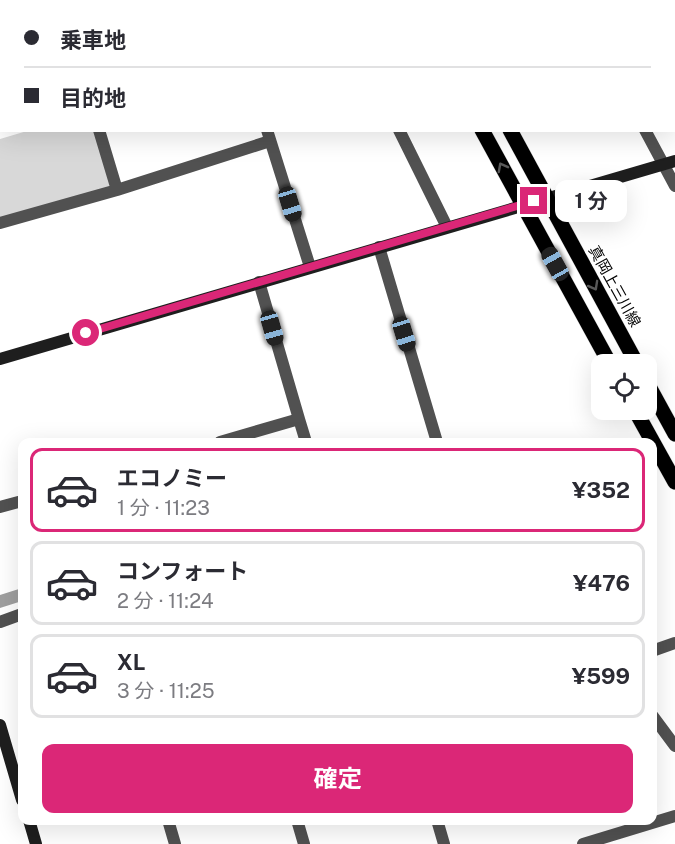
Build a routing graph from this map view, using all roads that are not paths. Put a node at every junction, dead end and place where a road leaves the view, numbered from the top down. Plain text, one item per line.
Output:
1 (100, 132) edge
2 (400, 132) edge
3 (483, 132) edge
4 (511, 132) edge
5 (646, 132) edge
6 (269, 136) edge
7 (669, 163) edge
8 (675, 186) edge
9 (117, 190) junction
10 (546, 197) junction
11 (522, 204) junction
12 (0, 223) edge
13 (447, 227) junction
14 (379, 247) junction
15 (310, 267) junction
16 (259, 282) junction
17 (604, 354) edge
18 (632, 354) edge
19 (0, 359) edge
20 (657, 401) edge
21 (298, 419) junction
22 (640, 420) edge
23 (675, 434) edge
24 (234, 438) edge
25 (305, 438) edge
26 (436, 438) edge
27 (650, 438) edge
28 (657, 450) edge
29 (675, 482) edge
30 (18, 502) edge
31 (0, 507) edge
32 (18, 615) edge
33 (0, 622) edge
34 (675, 643) edge
35 (657, 649) edge
36 (657, 722) edge
37 (0, 725) edge
38 (675, 746) edge
39 (18, 786) edge
40 (675, 816) edge
41 (657, 821) edge
42 (30, 825) edge
43 (169, 825) edge
44 (298, 825) edge
45 (438, 825) edge
46 (645, 825) edge
47 (36, 844) edge
48 (174, 844) edge
49 (304, 844) edge
50 (444, 844) edge
51 (583, 844) edge

1 - 9 street
2 - 13 street
11 -> 3 main road
4 - 10 main road, 真岡上三川線
5 - 7 street
6 - 9 street
6 - 15 street
7 - 8 street
7 - 10 street
9 - 12 street
10 - 11 street
10 -> 18 main road, 真岡上三川線
11 - 13 street
11 - 17 main road
13 - 14 street
14 - 15 street
14 - 26 street
15 - 16 street
16 - 19 street
16 - 21 street
20 - 23 main road
21 - 24 street
21 - 25 street
22 - 27 main road
28 - 29 main road
30 - 31 street
32 - 33 street
34 - 35 street
36 - 38 street
37 - 39 street
40 - 41 street
42 - 47 street
43 - 48 street
44 - 49 street
45 - 50 street
46 - 51 street

